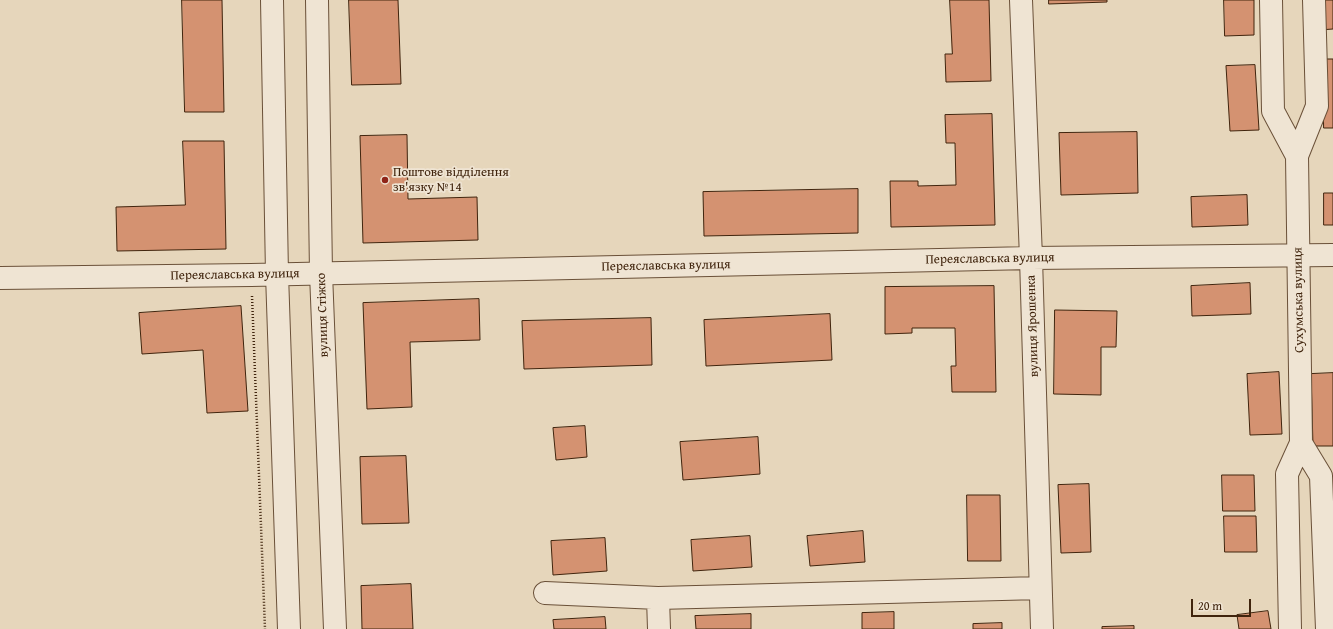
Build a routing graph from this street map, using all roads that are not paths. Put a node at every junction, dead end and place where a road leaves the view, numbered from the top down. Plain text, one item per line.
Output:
1 (272, 0) edge
2 (317, 0) edge
3 (1021, 0) edge
4 (1271, 0) edge
5 (1314, 0) edge
6 (1297, 156) junction
7 (1333, 255) edge
8 (1298, 256) junction
9 (1031, 258) junction
10 (321, 273) junction
11 (277, 274) junction
12 (0, 278) edge
13 (1301, 443) junction
14 (1040, 588) junction
15 (545, 593) dead end
16 (658, 598) junction
17 (289, 629) edge
18 (335, 629) edge
19 (659, 629) edge
20 (1042, 629) edge
21 (1290, 629) edge
22 (1327, 629) edge

1 - 11 street
2 - 10 street, вулиця Стіжко
3 - 9 street, вулиця Ярошенка
4 - 6 street, Сухумська вулиця
5 - 6 street, Сухумська вулиця
6 - 8 street, Сухумська вулиця
7 - 8 street, Переяславська вулиця
8 - 9 street, Переяславська вулиця
8 - 13 street, Сухумська вулиця
9 - 10 street, Переяславська вулиця
9 - 14 street, вулиця Ярошенка
10 - 11 street, Переяславська вулиця
10 - 18 street, вулиця Стіжко
11 - 12 street, Переяславська вулиця
11 - 17 street
13 - 21 street, Сухумська вулиця
13 - 22 street
14 - 16 street
14 - 20 street, вулиця Ярошенка
15 - 16 street
16 - 19 street

